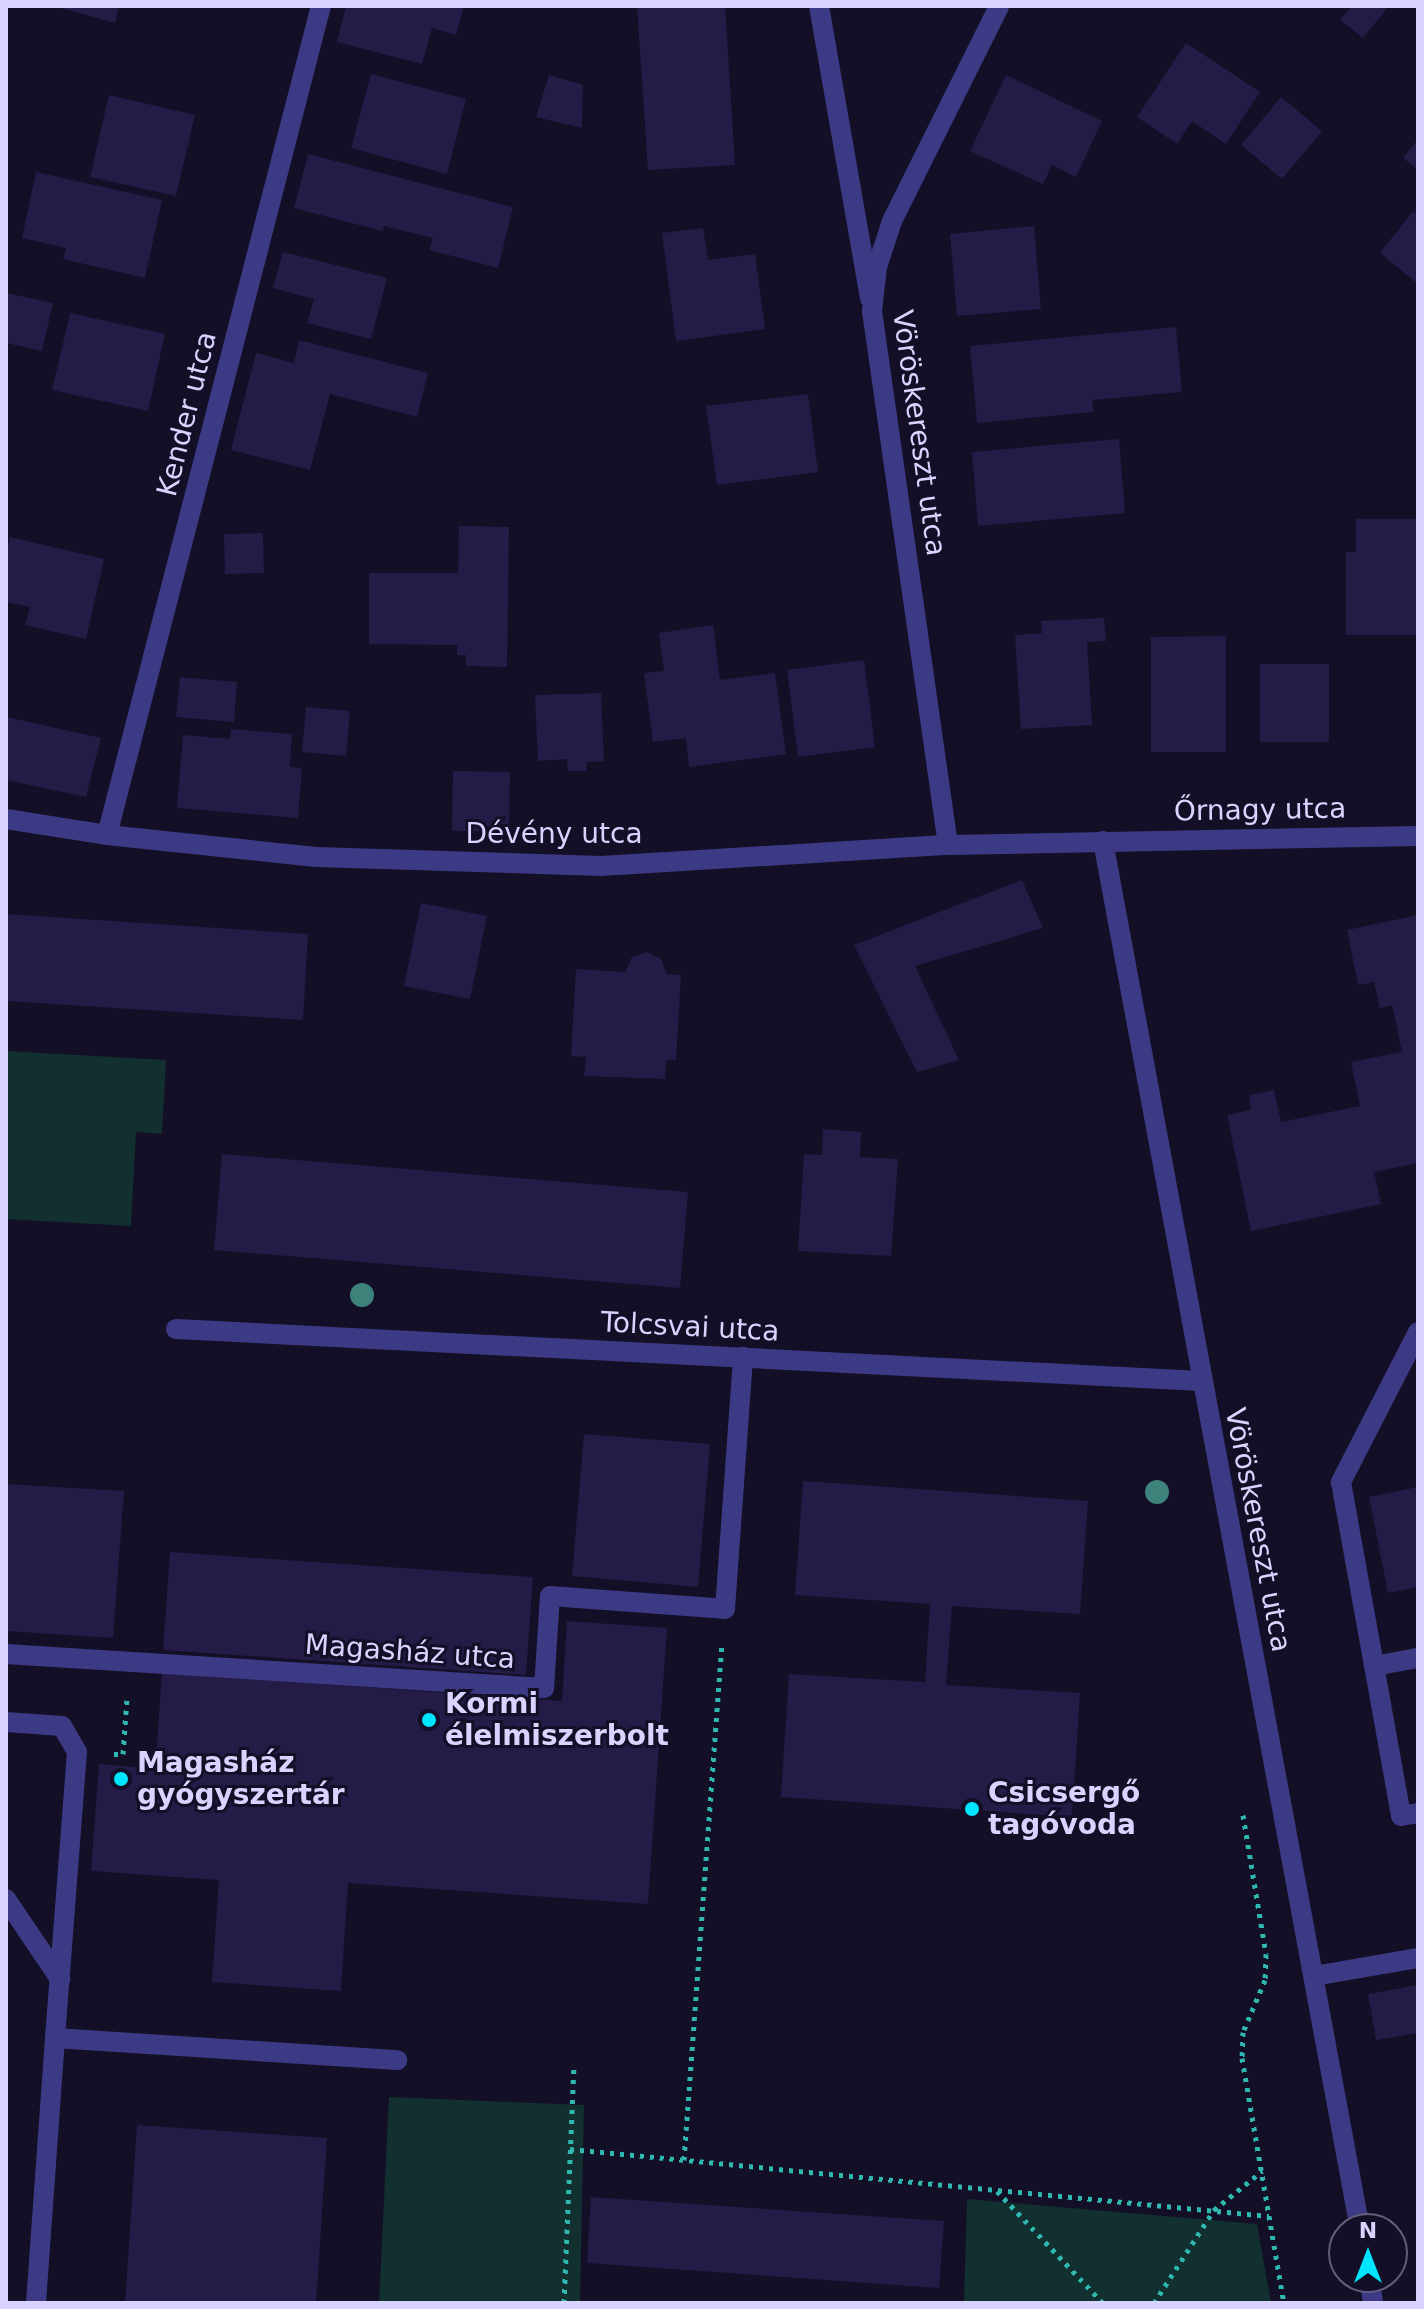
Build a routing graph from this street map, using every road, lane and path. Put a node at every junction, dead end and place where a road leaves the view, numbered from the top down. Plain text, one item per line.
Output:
1 (321, 6) edge
2 (819, 6) edge
3 (999, 6) edge
4 (872, 311) junction
5 (6, 819) edge
6 (107, 835) junction
7 (1418, 836) edge
8 (1103, 841) junction
9 (948, 845) junction
10 (176, 1329) dead end
11 (1418, 1332) edge
12 (743, 1357) junction
13 (1201, 1381) junction
14 (725, 1609) junction
15 (6, 1654) edge
16 (1418, 1658) edge
17 (129, 1662) junction
18 (1374, 1666) junction
19 (6, 1722) edge
20 (123, 1754) dead end
21 (1240, 1799) dead end
22 (1418, 1813) edge
23 (6, 1899) edge
24 (1418, 1958) edge
25 (1314, 1976) junction
26 (60, 1979) junction
27 (55, 2038) junction
28 (397, 2060) dead end
29 (574, 2068) dead end
30 (570, 2149) junction
31 (684, 2160) junction
32 (1262, 2171) junction
33 (995, 2189) junction
34 (1214, 2210) junction
35 (1357, 2213) edge
36 (1269, 2216) junction
37 (36, 2303) edge
38 (564, 2303) edge
39 (1103, 2303) edge
40 (1154, 2303) edge
41 (1284, 2303) edge

1 - 6 street, Kender utca
2 - 4 street
3 - 4 street, Vöröskereszt utca
4 - 9 street, Vöröskereszt utca
5 - 6 street, Dévény utca
6 - 9 street, Dévény utca
7 - 8 street, Őrnagy utca
8 - 9 street, Dévény utca
8 - 13 street, Vöröskereszt utca
10 - 12 street, Tolcsvai utca
11 - 18 street
12 - 13 street, Tolcsvai utca
12 - 14 street
13 - 25 street, Vöröskereszt utca
14 - 17 street, Magasház utca
14 - 31 path
15 - 17 street, Magasház utca
16 - 18 street
17 - 20 path
18 - 22 street
19 - 26 street
21 - 32 path
23 - 26 street
24 - 25 street
25 - 35 street, Vöröskereszt utca
26 - 27 street
27 - 28 street
27 - 37 street
29 - 30 path
30 - 31 path
30 - 38 path
31 - 33 path
32 - 34 path
32 - 36 path
33 - 34 path
33 - 39 path
34 - 36 path
34 - 40 path
36 - 41 path

